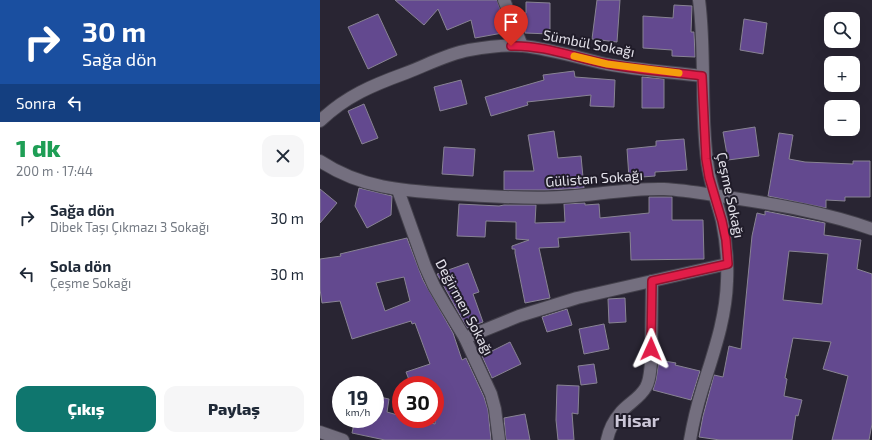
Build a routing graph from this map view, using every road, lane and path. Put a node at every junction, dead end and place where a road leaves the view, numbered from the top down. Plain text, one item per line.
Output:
1 (504, 0) edge
2 (699, 0) edge
3 (522, 46) junction
4 (702, 76) junction
5 (320, 121) edge
6 (320, 162) edge
7 (398, 190) junction
8 (714, 195) junction
9 (872, 229) edge
10 (728, 264) junction
11 (652, 281) junction
12 (465, 338) junction
13 (320, 432) edge
14 (343, 440) edge
15 (499, 440) edge
16 (607, 440) edge
17 (690, 440) edge

1 - 3 street
2 - 4 street, Çeşme Sokağı
3 - 4 street, Sümbül Sokağı
3 - 5 street, Sümbül Sokağı
4 - 8 street, Çeşme Sokağı
6 - 7 street, Gülistan Sokağı
7 - 8 street, Gülistan Sokağı
7 - 12 street, Değirmen Sokağı
8 - 9 street, Gülistan Sokağı
8 - 10 street, Çeşme Sokağı
10 - 11 street
10 - 17 street, Çeşme Sokağı
11 - 12 street
11 - 16 street
12 - 15 street, Değirmen Sokağı
13 - 14 street

